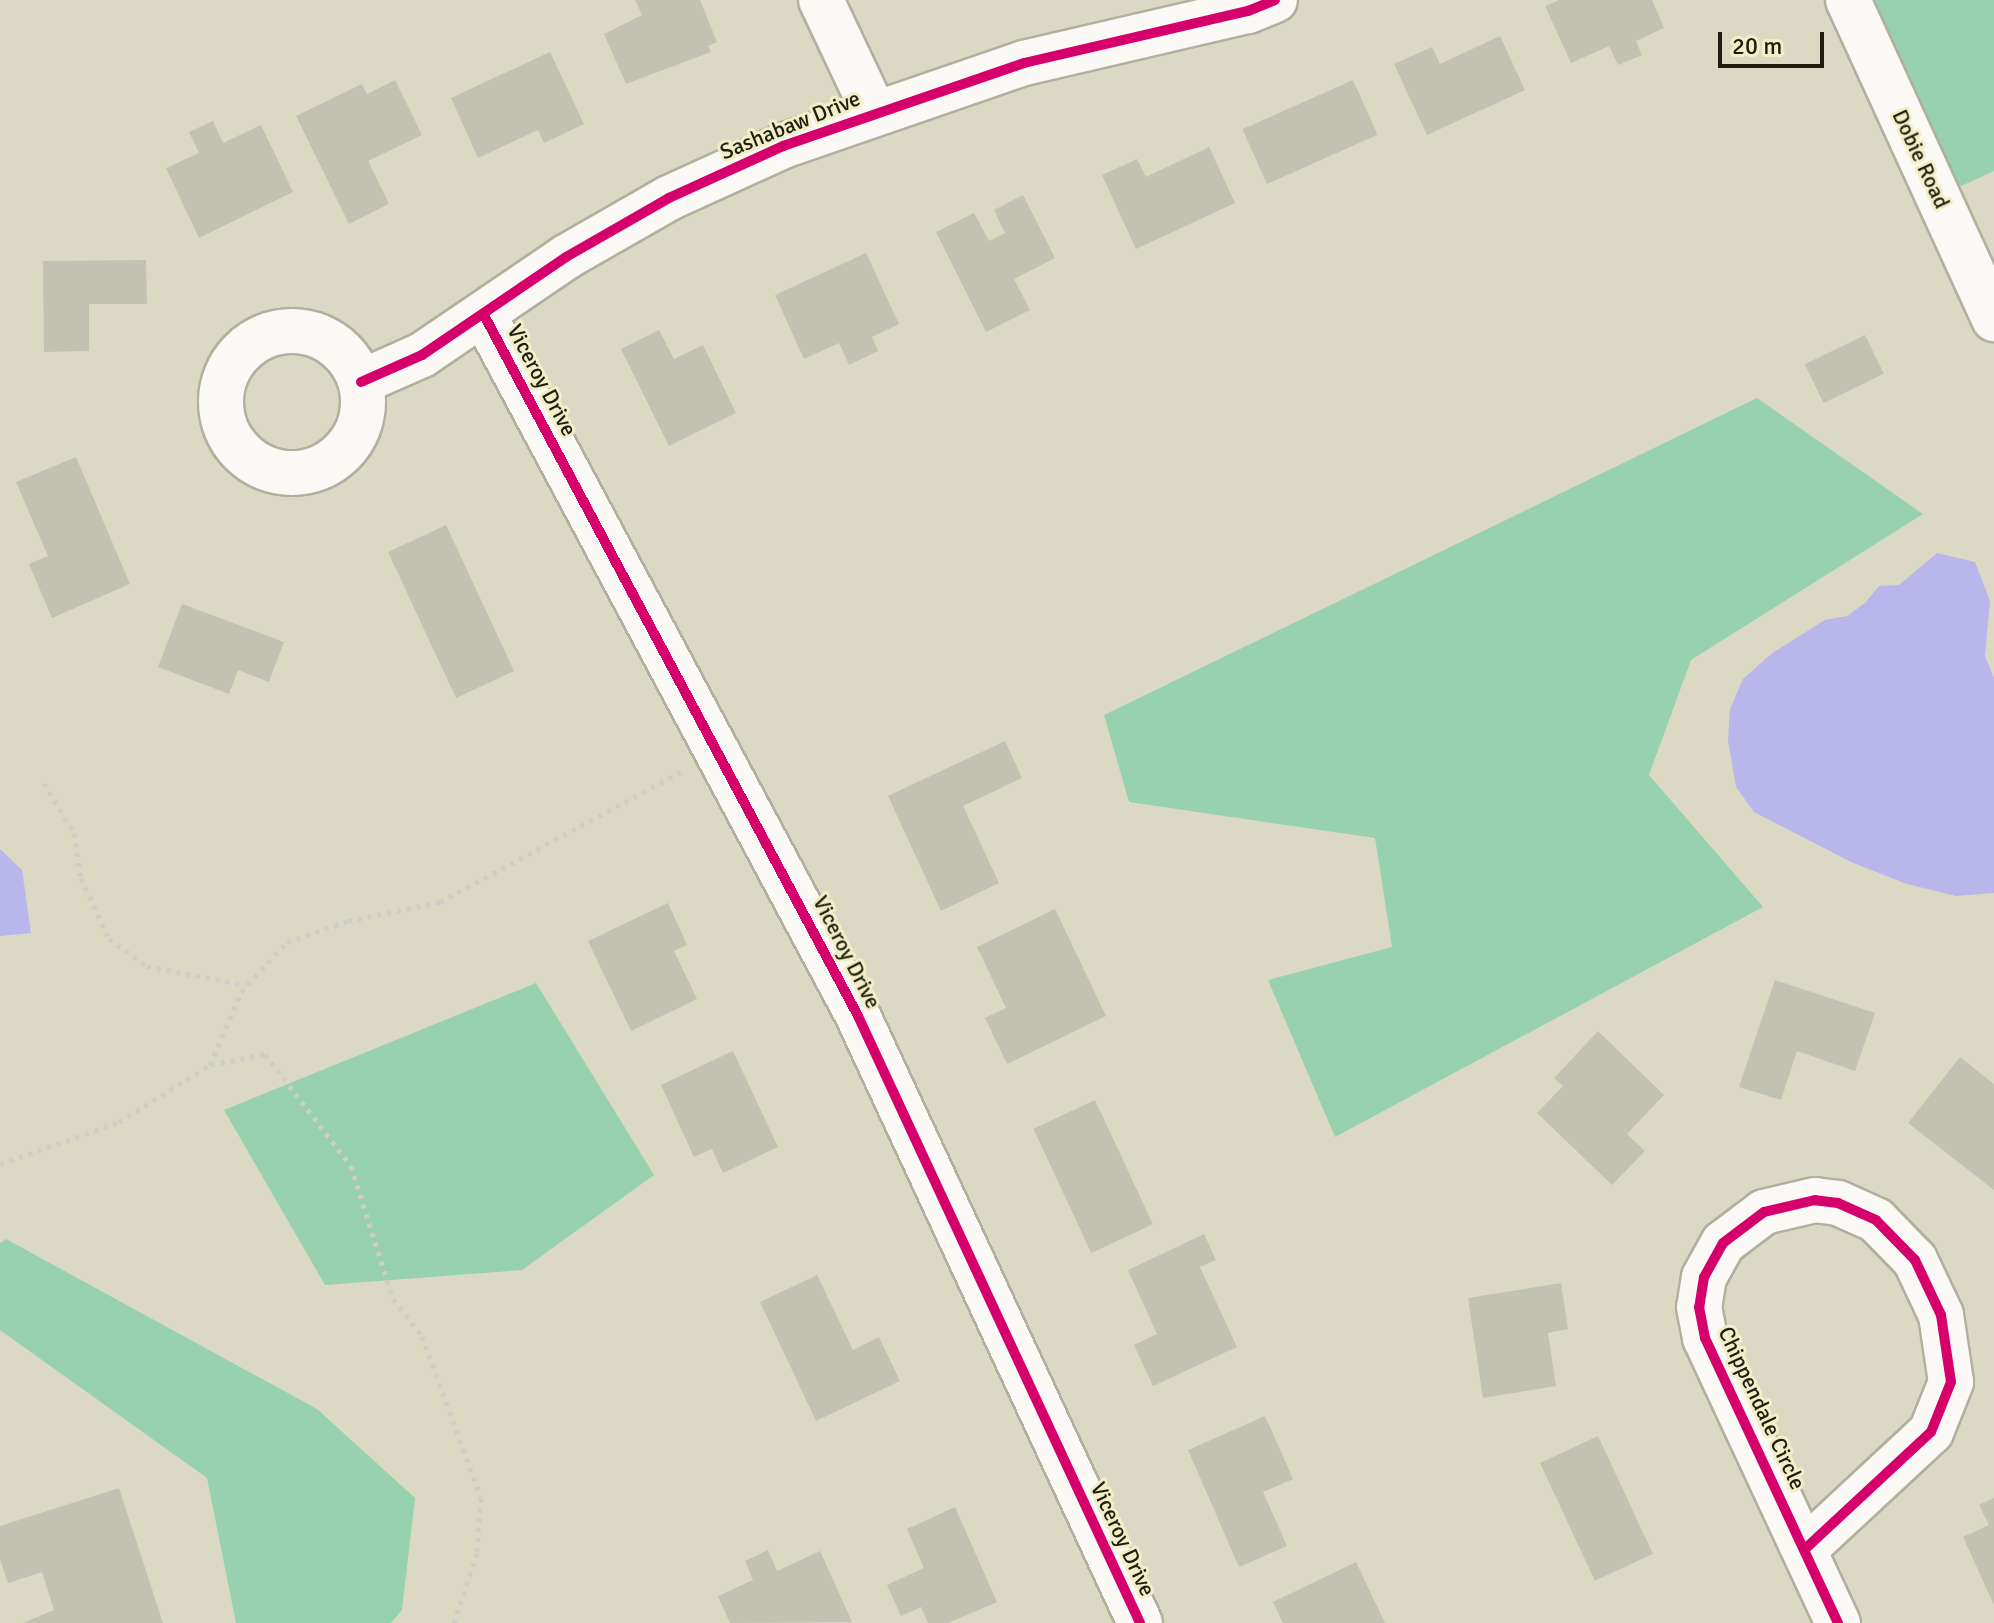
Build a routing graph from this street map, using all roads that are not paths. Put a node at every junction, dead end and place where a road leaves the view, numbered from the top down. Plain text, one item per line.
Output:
1 (821, 0) edge
2 (1275, 0) edge
3 (1848, 0) edge
4 (874, 112) junction
5 (485, 317) junction
6 (1994, 319) edge
7 (361, 382) dead end
8 (1805, 1549) junction
9 (1140, 1623) edge
10 (1838, 1623) edge

1 - 4 street
2 - 4 street, Sashabaw Drive
3 - 6 street, Dobie Road
4 - 5 street, Sashabaw Drive
5 - 7 street, Sashabaw Drive
5 - 9 street, Viceroy Drive
8 - 8 street, Chippendale Circle
8 - 10 street, Chippendale Circle

